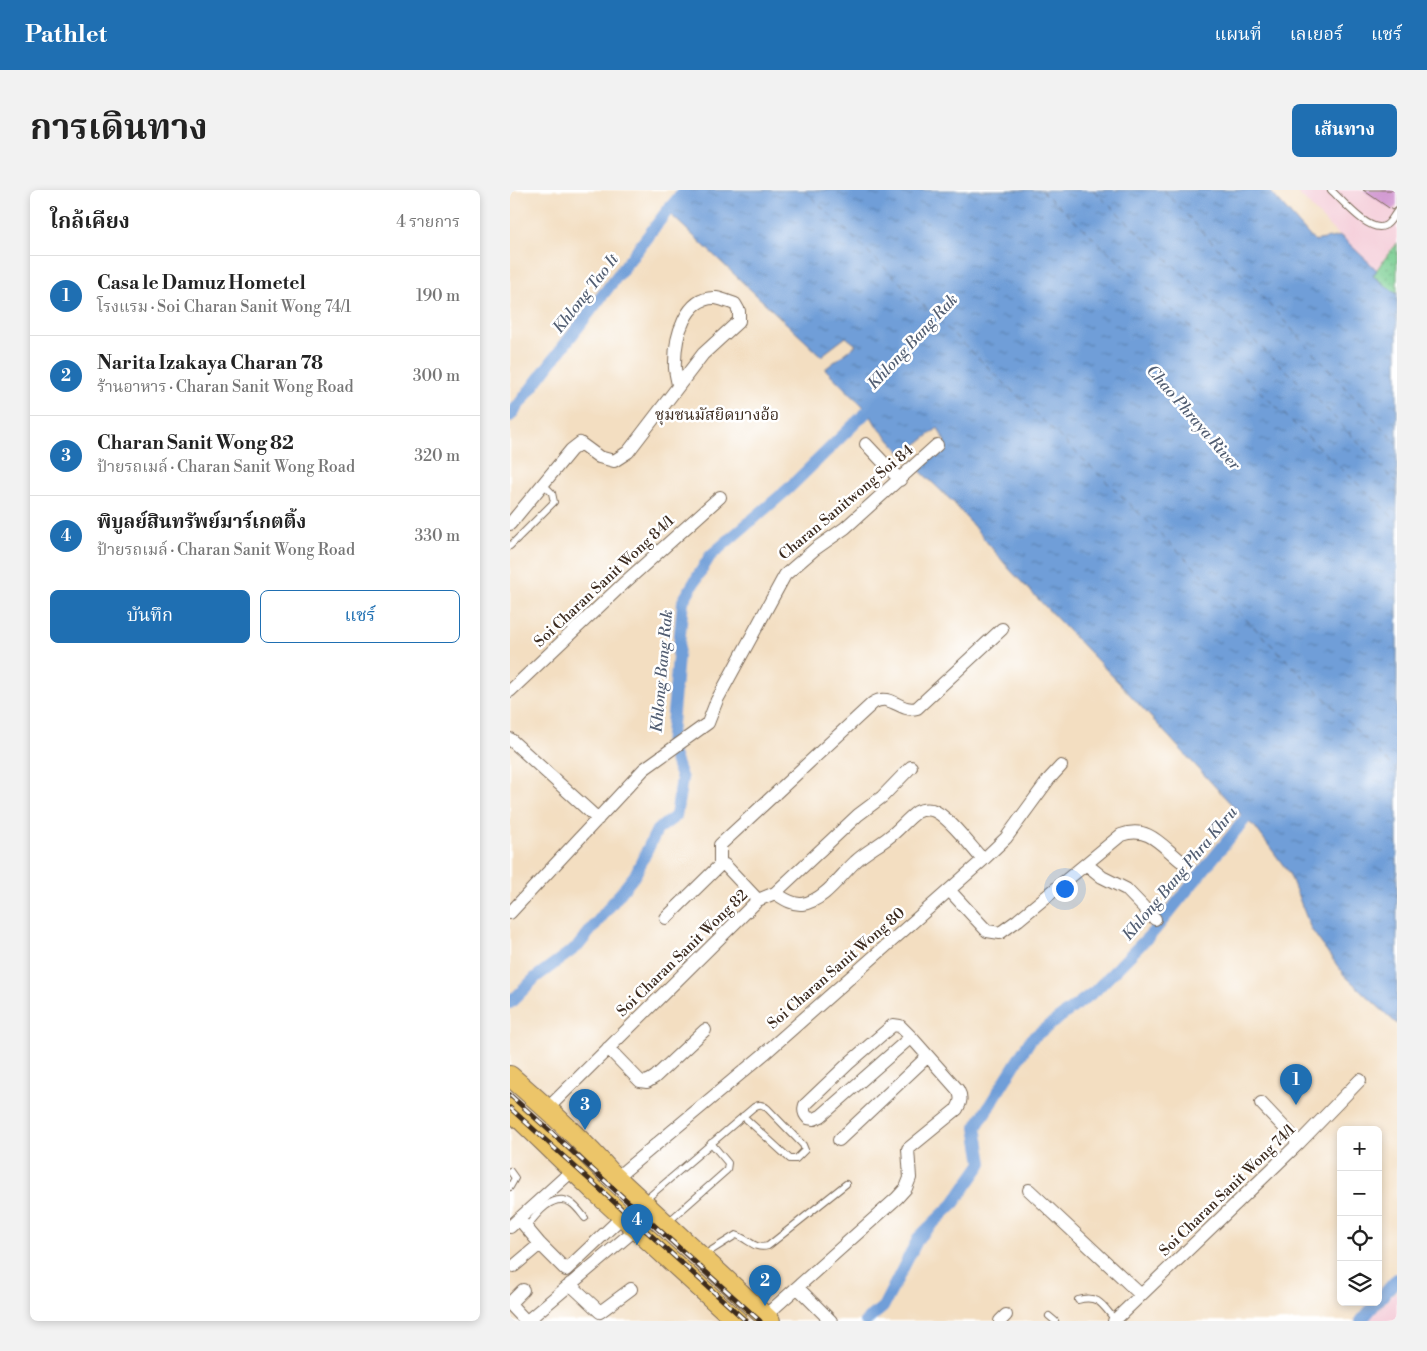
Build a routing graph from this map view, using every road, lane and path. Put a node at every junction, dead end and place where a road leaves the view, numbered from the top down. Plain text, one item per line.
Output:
1 (1331, 190) edge
2 (1397, 211) edge
3 (678, 385) junction
4 (866, 444) dead end
5 (937, 445) dead end
6 (900, 480) junction
7 (543, 484) junction
8 (720, 497) dead end
9 (510, 524) edge
10 (510, 546) edge
11 (1002, 629) dead end
12 (510, 691) edge
13 (510, 739) edge
14 (1061, 766) dead end
15 (910, 767) dead end
16 (598, 819) junction
17 (983, 860) junction
18 (1181, 861) dead end
19 (1086, 864) junction
20 (720, 865) junction
21 (950, 891) junction
22 (775, 893) junction
23 (758, 900) junction
24 (512, 906) edge
25 (666, 918) dead end
26 (1155, 919) dead end
27 (705, 1030) dead end
28 (911, 1037) junction
29 (608, 1048) junction
30 (928, 1056) junction
31 (510, 1076) edge
32 (1360, 1080) dead end
33 (1261, 1103) dead end
34 (548, 1108) junction
35 (514, 1115) edge
36 (743, 1116) junction
37 (839, 1140) dead end
38 (711, 1143) junction
39 (1300, 1143) junction
40 (574, 1169) junction
41 (510, 1171) edge
42 (616, 1178) junction
43 (846, 1184) dead end
44 (510, 1187) edge
45 (1030, 1190) dead end
46 (643, 1202) junction
47 (585, 1218) dead end
48 (630, 1222) junction
49 (666, 1224) junction
50 (518, 1225) edge
51 (540, 1244) junction
52 (701, 1257) junction
53 (514, 1266) dead end
54 (570, 1284) junction
55 (798, 1288) junction
56 (631, 1289) dead end
57 (523, 1290) dead end
58 (1141, 1295) junction
59 (1078, 1300) dead end
60 (510, 1304) edge
61 (1049, 1316) dead end
62 (768, 1319) edge
63 (527, 1321) edge
64 (737, 1321) edge
65 (831, 1321) edge
66 (1055, 1321) edge
67 (1114, 1321) edge

1 - 2 lane
3 - 3 street
3 - 7 street
4 - 6 street
5 - 6 street, Charan Sanitwong Soi 84
6 - 16 street, Charan Sanitwong Soi 84
7 - 9 street
7 - 10 lane
8 - 12 street, Soi Charan Sanit Wong 84/1
11 - 20 street
13 - 16 street
14 - 17 street, Soi Charan Sanit Wong 80
15 - 22 street, Soi Charan Sanit Wong 82
16 - 24 street, Charan Sanitwong Soi 84
17 - 21 street, Soi Charan Sanit Wong 80
17 - 22 street
18 - 19 street
19 - 21 street
19 - 26 street
20 - 23 street
20 - 25 street
21 - 42 street, Soi Charan Sanit Wong 80
22 - 23 street, Soi Charan Sanit Wong 82
23 - 29 street, Soi Charan Sanit Wong 82
27 - 29 street
28 - 28 street
28 - 30 street
29 - 34 street, Soi Charan Sanit Wong 82
30 - 37 street
30 - 55 street
31 - 34 main road
32 - 39 street, Soi Charan Sanit Wong 74/1
33 - 39 street
34 - 42 main road
35 - 40 main road
36 - 36 lane
36 - 38 lane
38 - 46 lane
38 - 49 lane
39 - 58 street, Soi Charan Sanit Wong 74/1
40 - 48 main road
40 - 50 street
41 - 44 lane
42 - 46 main road
43 - 52 lane
45 - 58 street
46 - 49 main road
47 - 50 lane
48 - 51 street
48 - 54 street
48 - 64 main road
49 - 52 main road
50 - 51 street
51 - 53 street
52 - 62 main road
54 - 56 street
54 - 63 street
55 - 62 street
55 - 65 street
57 - 60 street
58 - 67 street, Soi Charan Sanit Wong 74/1
59 - 67 lane
60 - 63 street
61 - 66 lane

